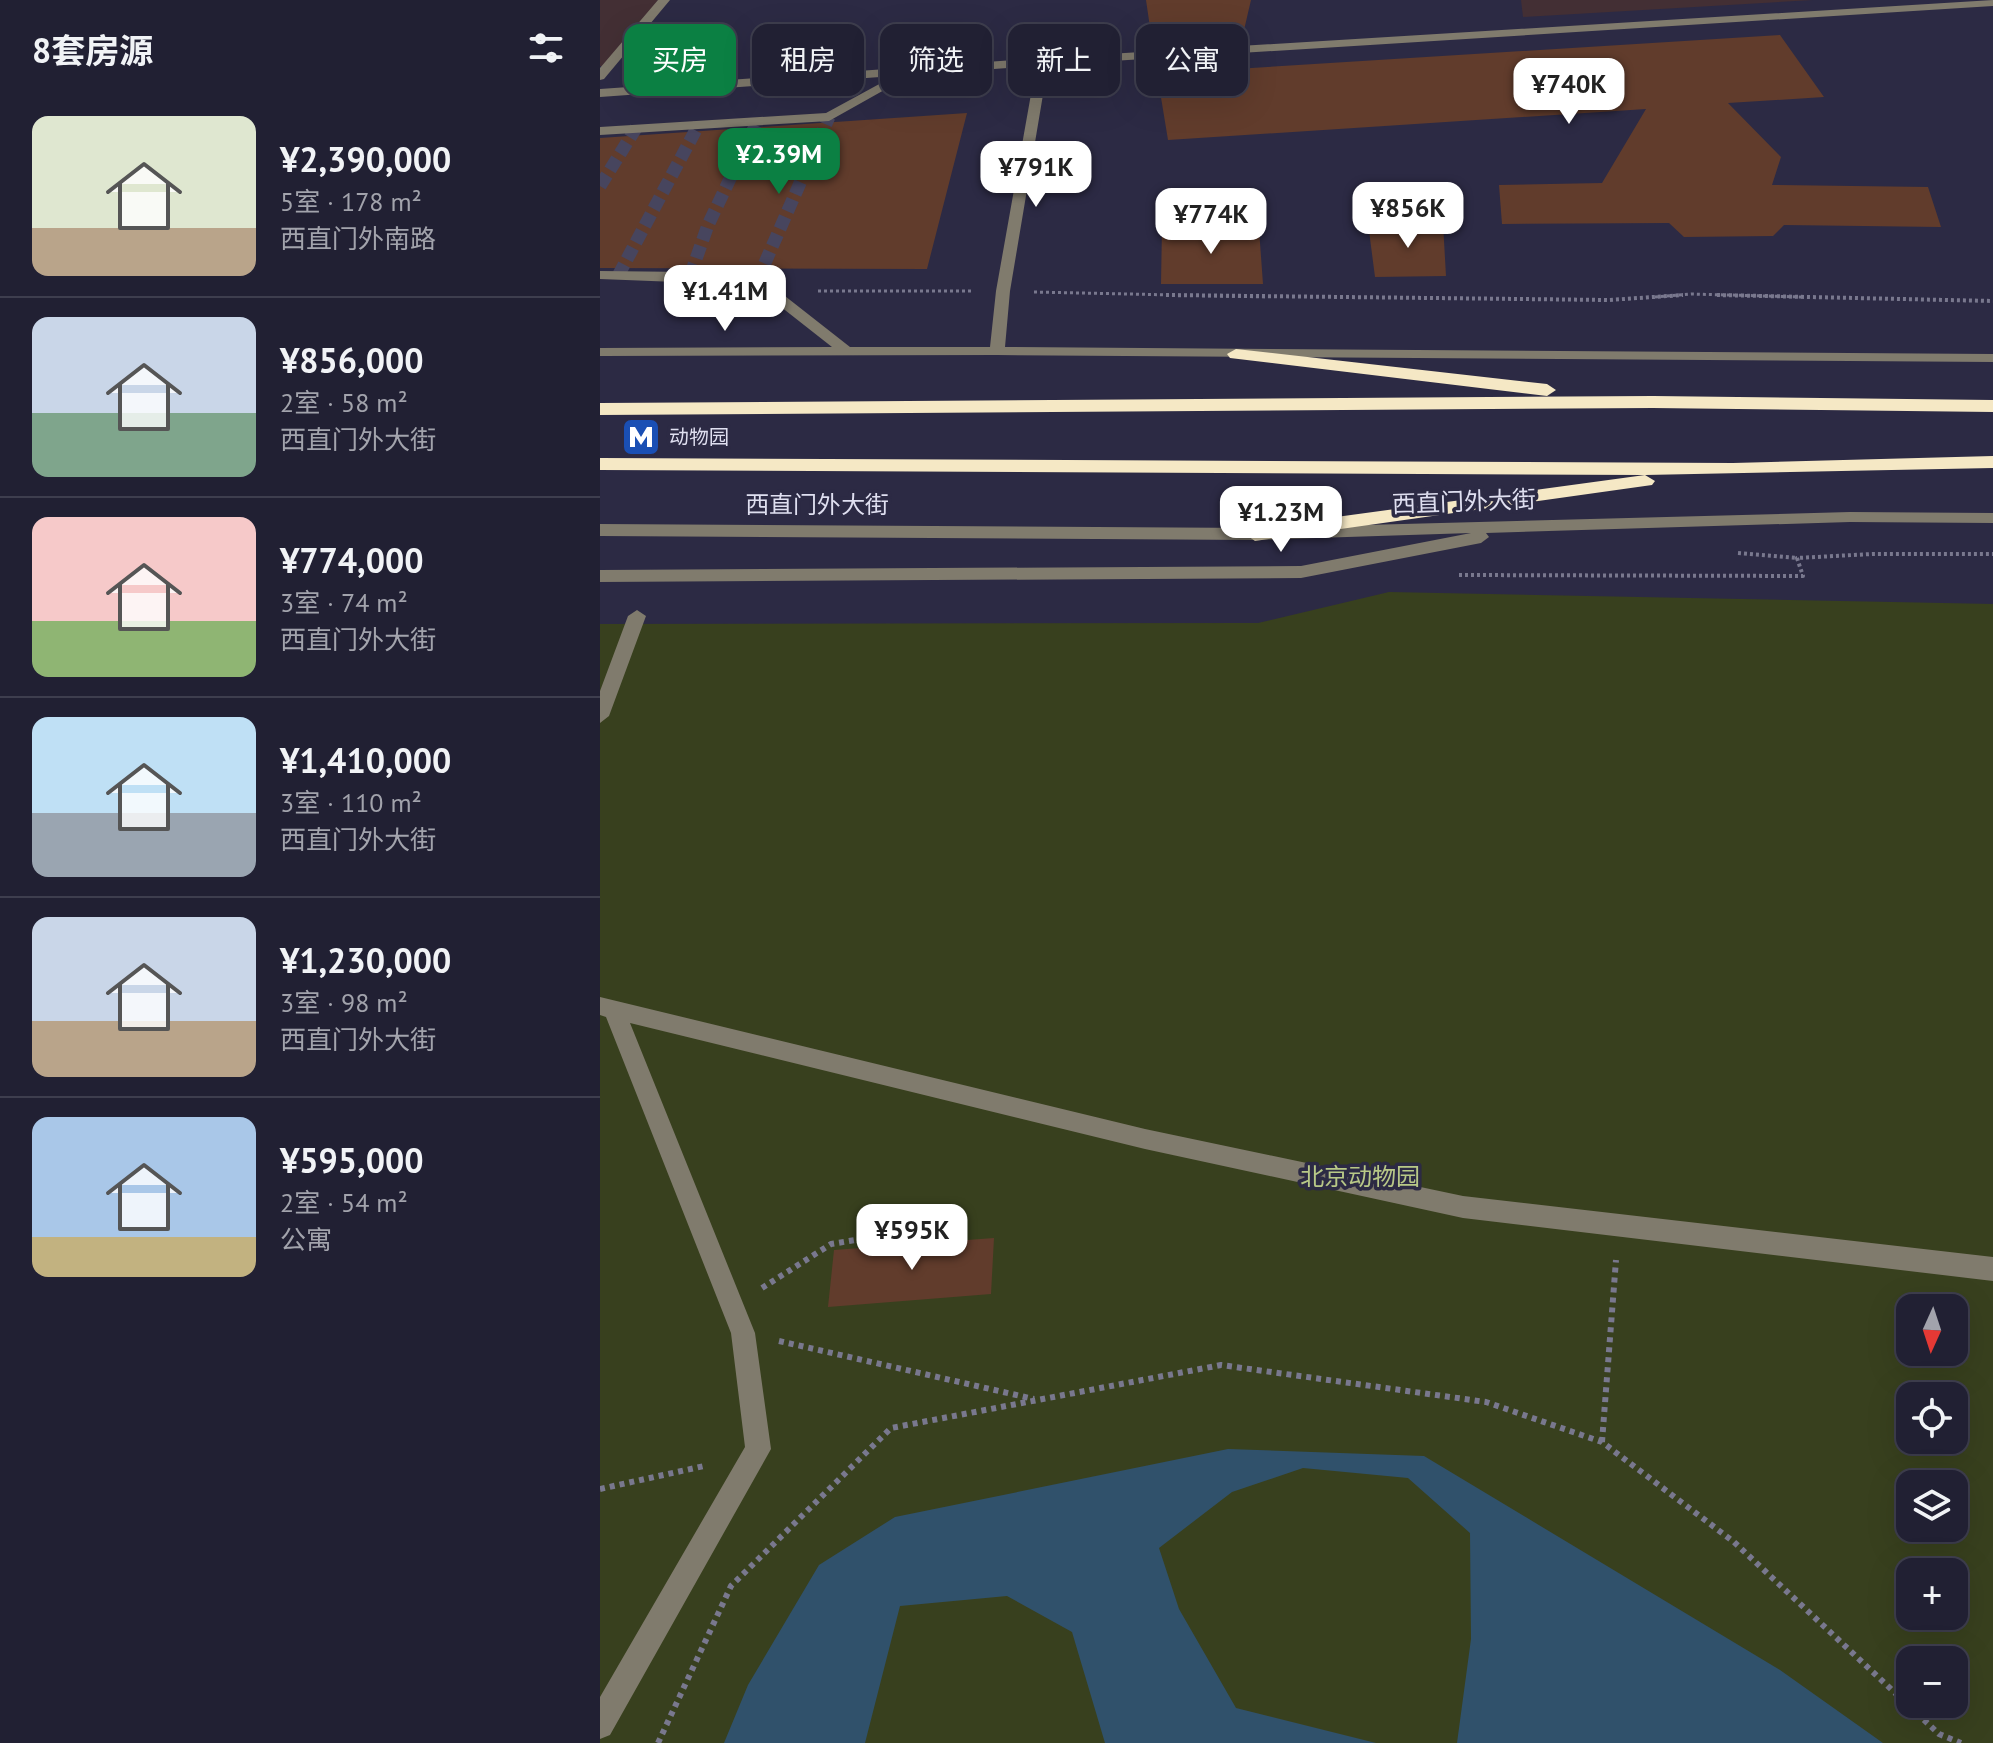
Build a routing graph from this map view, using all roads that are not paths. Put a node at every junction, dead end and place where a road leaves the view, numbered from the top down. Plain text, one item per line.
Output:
1 (664, 0) edge
2 (1993, 3) edge
3 (1120, 57) edge
4 (880, 73) edge
5 (600, 76) edge
6 (880, 89) edge
7 (600, 93) edge
8 (1037, 96) edge
9 (600, 131) edge
10 (600, 275) edge
11 (997, 351) junction
12 (600, 352) edge
13 (849, 353) junction
14 (1236, 354) junction
15 (1993, 358) edge
16 (1653, 402) junction
17 (1993, 406) edge
18 (600, 409) edge
19 (1993, 462) edge
20 (600, 464) edge
21 (1733, 469) junction
22 (1993, 518) edge
23 (1522, 526) junction
24 (600, 530) edge
25 (1255, 534) junction
26 (600, 576) edge
27 (637, 616) dead end
28 (600, 716) edge
29 (607, 1008) edge
30 (1993, 1269) edge
31 (600, 1725) edge

1 - 5 street
2 - 3 street
4 - 7 street
6 - 9 street
8 - 11 street
10 - 13 street
11 - 13 street
11 - 14 street
12 - 13 street
14 - 15 street
14 - 16 highway
16 - 17 highway
16 - 18 highway
19 - 21 highway, 西直门外大街
20 - 21 highway, 西直门外大街
21 - 25 highway
22 - 23 street, 西直门外大街
23 - 25 street, 西直门外大街
23 - 26 street
24 - 25 street, 西直门外大街
27 - 28 street
29 - 30 street
29 - 31 street

